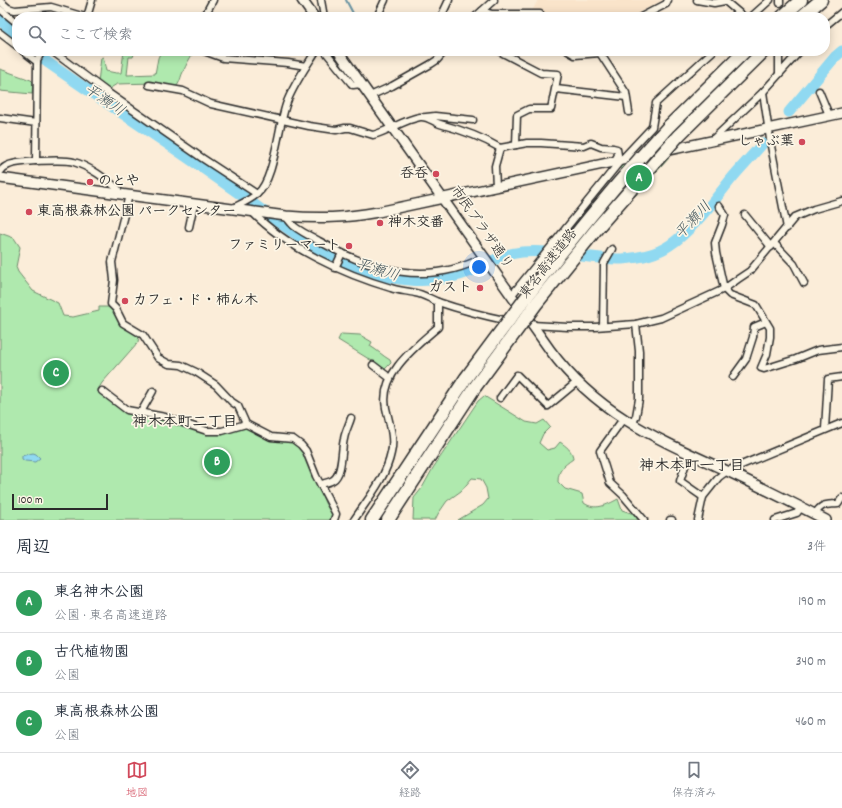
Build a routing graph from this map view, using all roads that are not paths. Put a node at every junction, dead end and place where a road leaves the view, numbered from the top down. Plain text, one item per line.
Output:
1 (92, 0) edge
2 (213, 0) edge
3 (302, 0) edge
4 (321, 0) edge
5 (385, 0) edge
6 (449, 0) edge
7 (494, 0) edge
8 (668, 0) edge
9 (697, 0) edge
10 (770, 0) edge
11 (801, 0) edge
12 (821, 0) edge
13 (0, 1) edge
14 (0, 9) edge
15 (482, 11) joint
16 (68, 12) edge
17 (88, 12) edge
18 (207, 12) edge
19 (310, 12) edge
20 (323, 12) edge
21 (379, 12) edge
22 (443, 12) edge
23 (485, 12) edge
24 (651, 12) edge
25 (738, 12) edge
26 (757, 12) edge
27 (788, 12) edge
28 (807, 12) edge
29 (842, 12) edge
30 (12, 19) edge
31 (830, 22) edge
32 (0, 33) edge
33 (12, 42) edge
34 (30, 56) edge
35 (40, 56) edge
36 (59, 56) edge
37 (218, 56) edge
38 (313, 56) edge
39 (329, 56) edge
40 (343, 56) edge
41 (441, 56) edge
42 (508, 56) edge
43 (603, 56) edge
44 (708, 56) edge
45 (740, 56) edge
46 (759, 56) edge
47 (779, 56) edge
48 (795, 56) edge
49 (37, 61) junction
50 (306, 66) junction
51 (779, 74) junction
52 (361, 84) junction
53 (150, 85) dead end
54 (556, 89) junction
55 (819, 91) dead end
56 (763, 92) junction
57 (370, 96) junction
58 (626, 97) junction
59 (629, 112) dead end
60 (842, 113) edge
61 (829, 115) junction
62 (426, 117) junction
63 (0, 118) edge
64 (282, 119) junction
65 (473, 120) dead end
66 (36, 123) junction
67 (392, 127) junction
68 (768, 128) junction
69 (710, 140) junction
70 (516, 144) junction
71 (500, 148) junction
72 (36, 161) junction
73 (617, 163) junction
74 (0, 172) edge
75 (0, 178) edge
76 (496, 186) junction
77 (118, 194) junction
78 (257, 194) junction
79 (130, 195) junction
80 (632, 197) dead end
81 (442, 198) junction
82 (842, 201) edge
83 (194, 204) junction
84 (719, 206) dead end
85 (233, 208) junction
86 (251, 211) junction
87 (745, 215) dead end
88 (286, 216) junction
89 (189, 227) dead end
90 (787, 228) junction
91 (772, 245) junction
92 (611, 251) dead end
93 (342, 254) junction
94 (484, 257) junction
95 (336, 266) junction
96 (804, 283) dead end
97 (724, 289) junction
98 (511, 296) junction
99 (438, 302) junction
100 (766, 322) junction
101 (636, 324) junction
102 (532, 325) junction
103 (603, 326) junction
104 (842, 347) edge
105 (372, 365) dead end
106 (733, 377) dead end
107 (842, 377) edge
108 (390, 378) junction
109 (577, 382) junction
110 (102, 391) dead end
111 (153, 391) dead end
112 (500, 398) dead end
113 (140, 412) junction
114 (351, 418) dead end
115 (623, 419) junction
116 (842, 423) edge
117 (246, 424) junction
118 (632, 424) junction
119 (825, 429) junction
120 (689, 454) junction
121 (727, 471) junction
122 (321, 484) junction
123 (703, 497) junction
124 (842, 498) edge
125 (840, 505) edge
126 (801, 508) junction
127 (815, 514) junction
128 (334, 520) edge
129 (354, 520) edge
130 (372, 520) edge
131 (388, 520) edge
132 (644, 520) edge
133 (698, 520) edge
134 (775, 520) edge
135 (826, 520) edge

1 - 17 street
2 - 18 street
3 - 19 street
4 - 20 street
5 - 21 street
6 - 22 street
7 - 15 street
8 - 24 street
9 - 25 street
10 - 26 street
11 - 27 highway
12 - 28 highway
13 - 16 street
14 - 30 street
15 - 23 street
29 - 31 street
32 - 33 street
34 - 49 street
35 - 49 street
36 - 78 street
37 - 50 street
38 - 50 street
39 - 52 street
40 - 52 street, 市民プラザ通り
41 - 57 street
42 - 54 street
43 - 58 street
44 - 73 street
45 - 130 highway, 東名高速道路, bridge
46 - 131 highway, 東名高速道路, bridge
47 - 51 street
48 - 51 street
49 - 66 street
50 - 64 street
51 - 56 street
52 - 57 street, 市民プラザ通り
53 - 64 street
54 - 58 street
54 - 70 street
55 - 61 street
56 - 68 street
56 - 69 street
57 - 67 street, 市民プラザ通り
58 - 59 street
60 - 61 street
61 - 68 street
62 - 65 street
62 - 67 street
62 - 71 street
63 - 66 street
64 - 67 street
64 - 78 street
66 - 72 street
67 - 81 street, 市民プラザ通り
68 - 69 street
68 - 90 street
69 - 73 street
70 - 71 street
70 - 73 street
71 - 76 street
72 - 74 street
72 - 77 street
73 - 76 street
73 - 80 street
73 - 98 street
75 - 77 street
76 - 81 street
77 - 79 street
78 - 85 street
79 - 83 street
79 - 117 street
81 - 88 street
81 - 94 street, 市民プラザ通り
82 - 90 street
83 - 85 street
83 - 89 street
84 - 97 street
85 - 86 street
86 - 88 street
86 - 95 street
87 - 91 street
88 - 93 street
90 - 91 street
91 - 96 street
91 - 97 street
92 - 103 street
93 - 94 street
93 - 95 street
94 - 98 street, 市民プラザ通り
95 - 99 street
97 - 100 street
97 - 101 street
98 - 102 street, 市民プラザ通り
99 - 102 street
99 - 108 street
100 - 104 street
100 - 106 street
101 - 103 street
101 - 118 street
102 - 103 street
102 - 109 street, 市民プラザ通り
105 - 108 street
107 - 119 street
108 - 129 street
109 - 112 street
109 - 115 street, 市民プラザ通り
110 - 113 street
111 - 113 street
113 - 117 street
114 - 122 street
115 - 118 street, 市民プラザ通り
115 - 132 street
116 - 119 street
117 - 122 street
118 - 120 street, 市民プラザ通り
119 - 121 street
120 - 121 street, 市民プラザ通り
120 - 123 street
121 - 123 street
121 - 126 street, 市民プラザ通り
122 - 128 street
123 - 133 street
124 - 125 street
125 - 127 street
126 - 127 street, 市民プラザ通り
126 - 134 street
127 - 135 street, 市民プラザ通り

